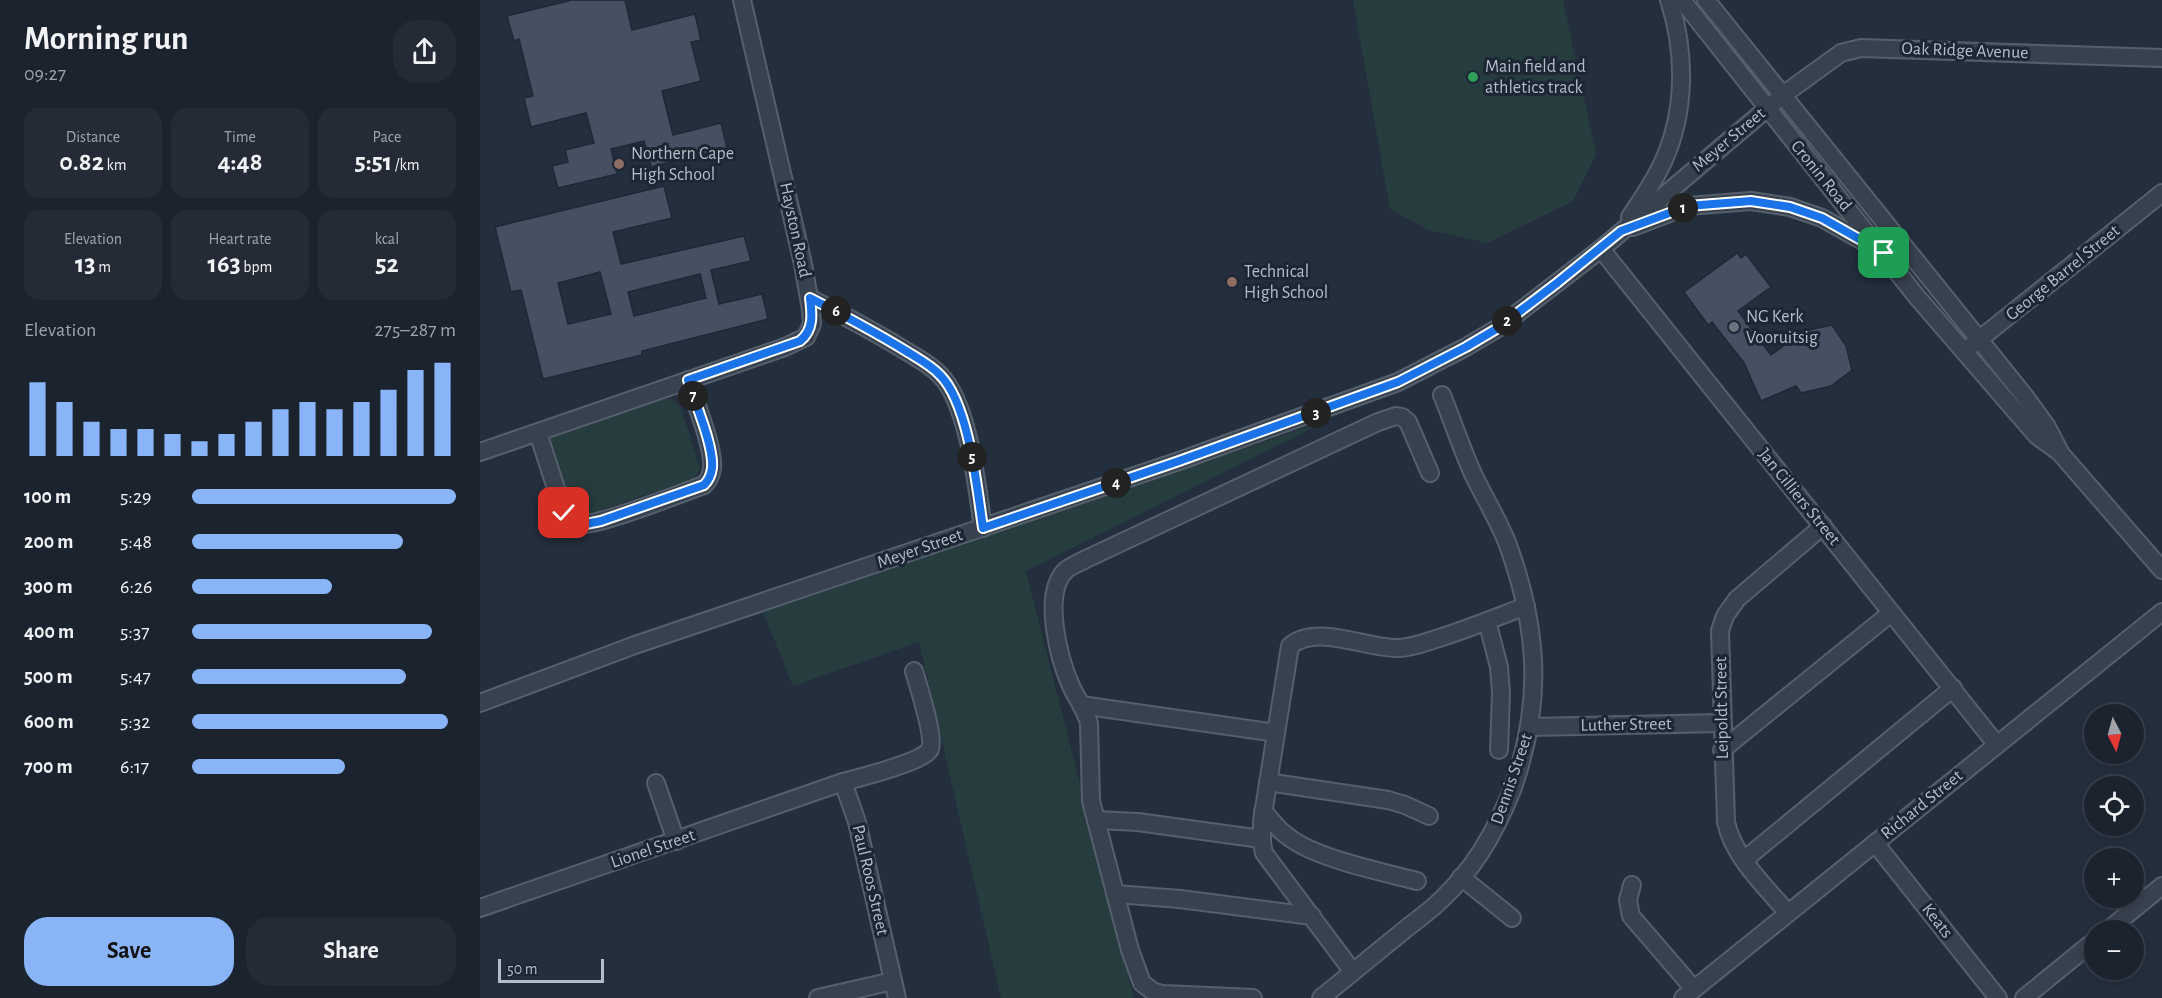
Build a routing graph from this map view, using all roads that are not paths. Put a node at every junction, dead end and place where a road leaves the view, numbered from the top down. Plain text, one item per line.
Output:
1 (742, 0) edge
2 (1670, 0) edge
3 (1682, 0) edge
4 (1706, 0) edge
5 (2162, 58) edge
6 (1783, 95) junction
7 (1766, 108) junction
8 (2162, 193) edge
9 (1621, 231) junction
10 (1601, 249) junction
11 (1884, 253) junction
12 (810, 298) junction
13 (1979, 340) junction
14 (1964, 353) junction
15 (688, 380) junction
16 (1442, 395) dead end
17 (538, 433) junction
18 (480, 452) edge
19 (2061, 453) junction
20 (1430, 473) dead end
21 (1823, 526) junction
22 (983, 528) junction
23 (2162, 570) edge
24 (1526, 606) junction
25 (2162, 612) edge
26 (1892, 613) junction
27 (1487, 621) junction
28 (914, 670) dead end
29 (531, 683) junction
30 (1953, 688) junction
31 (480, 694) edge
32 (480, 703) edge
33 (1081, 705) junction
34 (1722, 723) junction
35 (1530, 727) junction
36 (1276, 732) junction
37 (1997, 745) junction
38 (1499, 750) dead end
39 (1722, 750) junction
40 (843, 782) junction
41 (1268, 782) junction
42 (656, 783) dead end
43 (1263, 811) junction
44 (1429, 816) dead end
45 (1096, 819) junction
46 (1261, 839) junction
47 (676, 841) junction
48 (1875, 843) junction
49 (1744, 860) junction
50 (1461, 877) junction
51 (1417, 881) dead end
52 (1632, 885) dead end
53 (2162, 886) edge
54 (1116, 894) junction
55 (480, 908) edge
56 (1788, 913) junction
57 (1312, 916) junction
58 (1512, 918) dead end
59 (2120, 920) edge
60 (2084, 949) edge
61 (1353, 972) junction
62 (893, 981) junction
63 (1688, 994) edge
64 (818, 998) edge
65 (897, 998) edge
66 (1253, 998) edge
67 (1321, 998) edge
68 (1998, 998) edge
69 (2024, 998) edge

1 - 12 street, Hayston Road
2 - 9 street
3 - 7 street, Cronin Road
4 - 6 street, Cronin Road
5 - 6 street, Oak Ridge Avenue
6 - 7 street, Meyer Street
6 - 13 street, Cronin Road
7 - 9 street, Meyer Street
7 - 11 street, Cronin Road
8 - 13 street, George Barrel Street
9 - 10 street, Meyer Street
9 - 11 street
10 - 21 street, Jan Cilliers Street
10 - 22 street, Meyer Street
11 - 14 street, Cronin Road
12 - 15 street, Hayston Road
12 - 22 street
13 - 14 street, George Barrel Street
13 - 19 street, Cronin Road
14 - 19 street, Cronin Road
15 - 17 street, Hayston Road
15 - 17 street
16 - 24 street, Dennis Street
17 - 18 street, Hayston Road
19 - 23 street, Cronin Road
20 - 33 street
21 - 26 street, Jan Cilliers Street
21 - 34 street, Leipoldt Street
22 - 29 street, Meyer Street
24 - 27 street
24 - 35 street, Dennis Street
25 - 37 street, Richard Street
26 - 30 street, Jan Cilliers Street
26 - 39 street
27 - 36 street
27 - 38 street
28 - 40 street
29 - 31 street, Meyer Street
29 - 32 street, Meyer Street
30 - 37 street, Jan Cilliers Street
30 - 49 street
33 - 36 street
33 - 45 street
34 - 35 street, Luther Street
34 - 39 street, Leipoldt Street
35 - 50 street, Dennis Street
36 - 41 street
37 - 48 street, Richard Street
39 - 49 street, Leipoldt Street
40 - 47 street, Lionel Street
40 - 62 street, Paul Roos Street
41 - 43 street
41 - 44 street
42 - 47 street
43 - 46 street
43 - 51 street
45 - 46 street
45 - 54 street
46 - 57 street
47 - 55 street, Lionel Street
48 - 56 street, Richard Street
48 - 68 street, Keats
49 - 56 street, Leipoldt Street
50 - 58 street
50 - 61 street, Dennis Street
52 - 63 street
53 - 59 street
54 - 57 street
54 - 66 street
56 - 63 street, Richard Street
57 - 61 street
60 - 69 street
61 - 67 street, Dennis Street
62 - 64 street
62 - 65 street, Paul Roos Street

